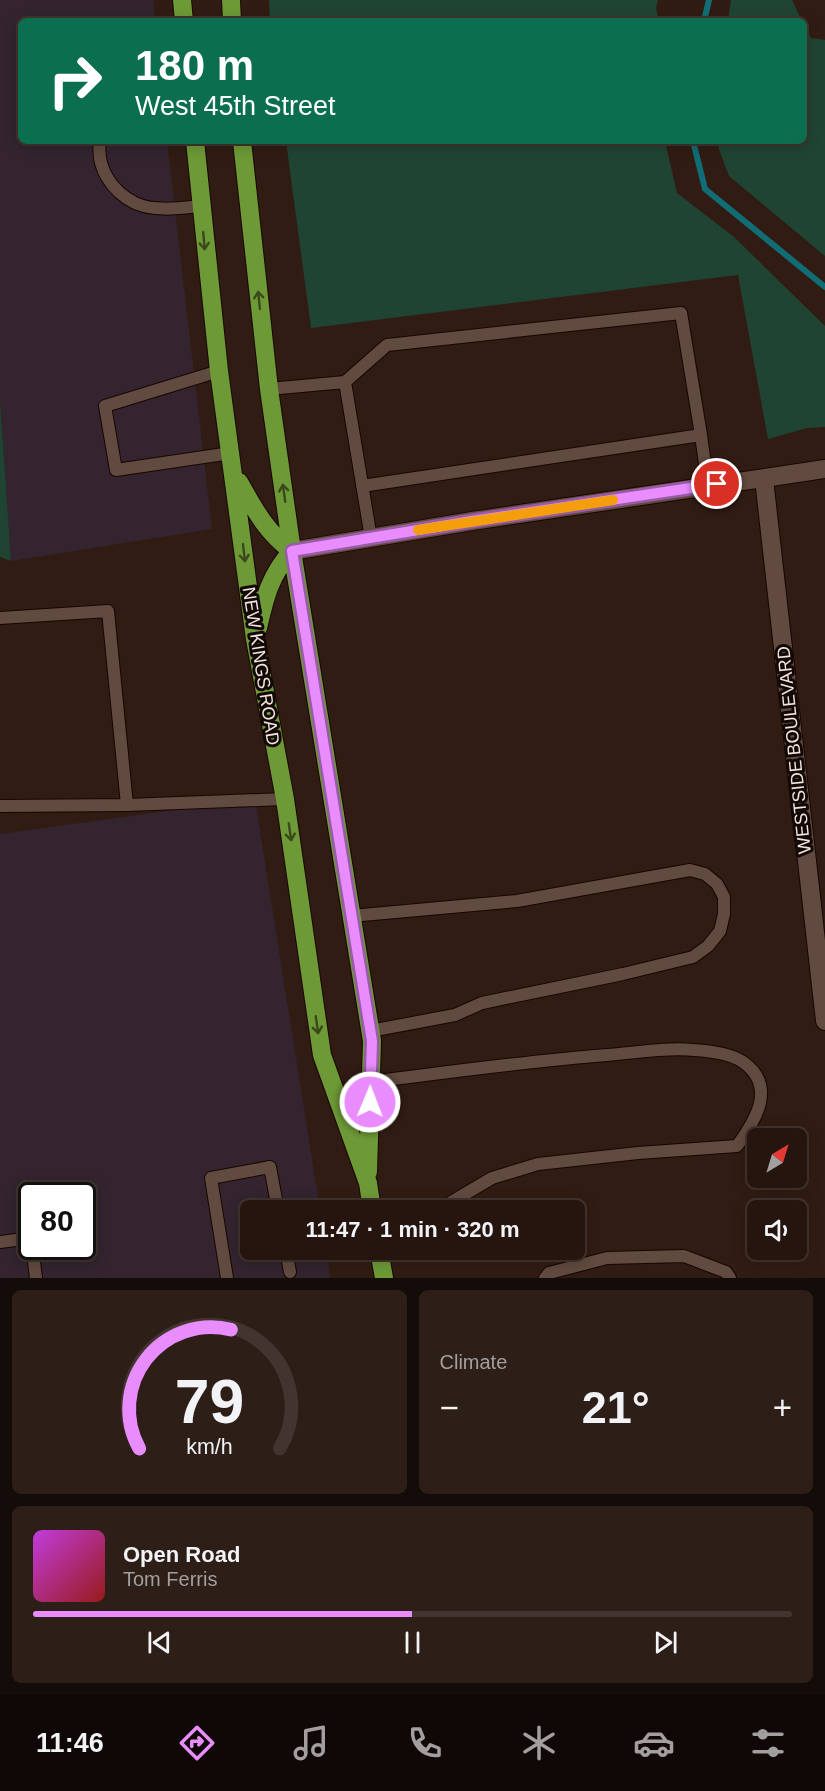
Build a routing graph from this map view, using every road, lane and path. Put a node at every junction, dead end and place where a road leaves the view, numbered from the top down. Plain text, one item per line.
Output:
1 (182, 0) edge
2 (231, 0) edge
3 (184, 18) edge
4 (232, 18) edge
5 (99, 144) edge
6 (195, 144) edge
7 (242, 144) edge
8 (201, 207) junction
9 (219, 371) junction
10 (345, 382) junction
11 (269, 389) junction
12 (701, 435) junction
13 (231, 453) junction
14 (825, 469) edge
15 (234, 474) junction
16 (764, 479) junction
17 (362, 486) junction
18 (708, 486) junction
19 (371, 538) junction
20 (292, 551) junction
21 (0, 618) edge
22 (255, 639) junction
23 (285, 800) junction
24 (127, 805) junction
25 (0, 806) edge
26 (351, 916) junction
27 (825, 1021) edge
28 (370, 1031) junction
29 (370, 1082) junction
30 (368, 1183) junction
31 (276, 1200) edge
32 (371, 1200) edge
33 (455, 1200) edge
34 (18, 1240) edge
35 (0, 1242) edge
36 (34, 1260) edge
37 (288, 1260) edge
38 (381, 1260) edge
39 (290, 1272) dead end
40 (36, 1278) edge
41 (227, 1278) edge
42 (384, 1278) edge
43 (546, 1278) edge
44 (730, 1278) edge

1 - 3 highway
2 - 4 highway
5 - 8 lane
6 - 8 highway, NEW KINGS ROAD
11 -> 7 highway, NEW KINGS ROAD
8 -> 9 highway, NEW KINGS ROAD
9 - 13 highway, NEW KINGS ROAD
9 - 13 lane
10 - 11 lane
10 - 12 lane
10 - 17 lane
20 -> 11 highway, NEW KINGS ROAD
12 - 17 lane
12 - 18 lane
13 - 15 highway, NEW KINGS ROAD
14 - 16 street
15 - 20 highway
15 -> 22 highway, NEW KINGS ROAD
16 - 18 street
16 - 27 street, WESTSIDE BOULEVARD
17 - 19 lane
18 - 19 street
19 - 20 street
20 - 22 highway
20 - 26 highway, NEW KINGS ROAD
21 - 24 lane
22 - 23 highway, NEW KINGS ROAD
23 - 24 lane
23 -> 30 highway, NEW KINGS ROAD
24 - 25 lane
26 - 28 highway, NEW KINGS ROAD
26 - 28 lane
28 - 29 highway, NEW KINGS ROAD
29 - 30 highway, NEW KINGS ROAD
29 - 33 lane
30 - 32 highway, NEW KINGS ROAD
31 - 41 lane
34 - 35 lane
36 - 40 lane
37 - 39 lane
38 - 42 highway
43 - 44 lane

